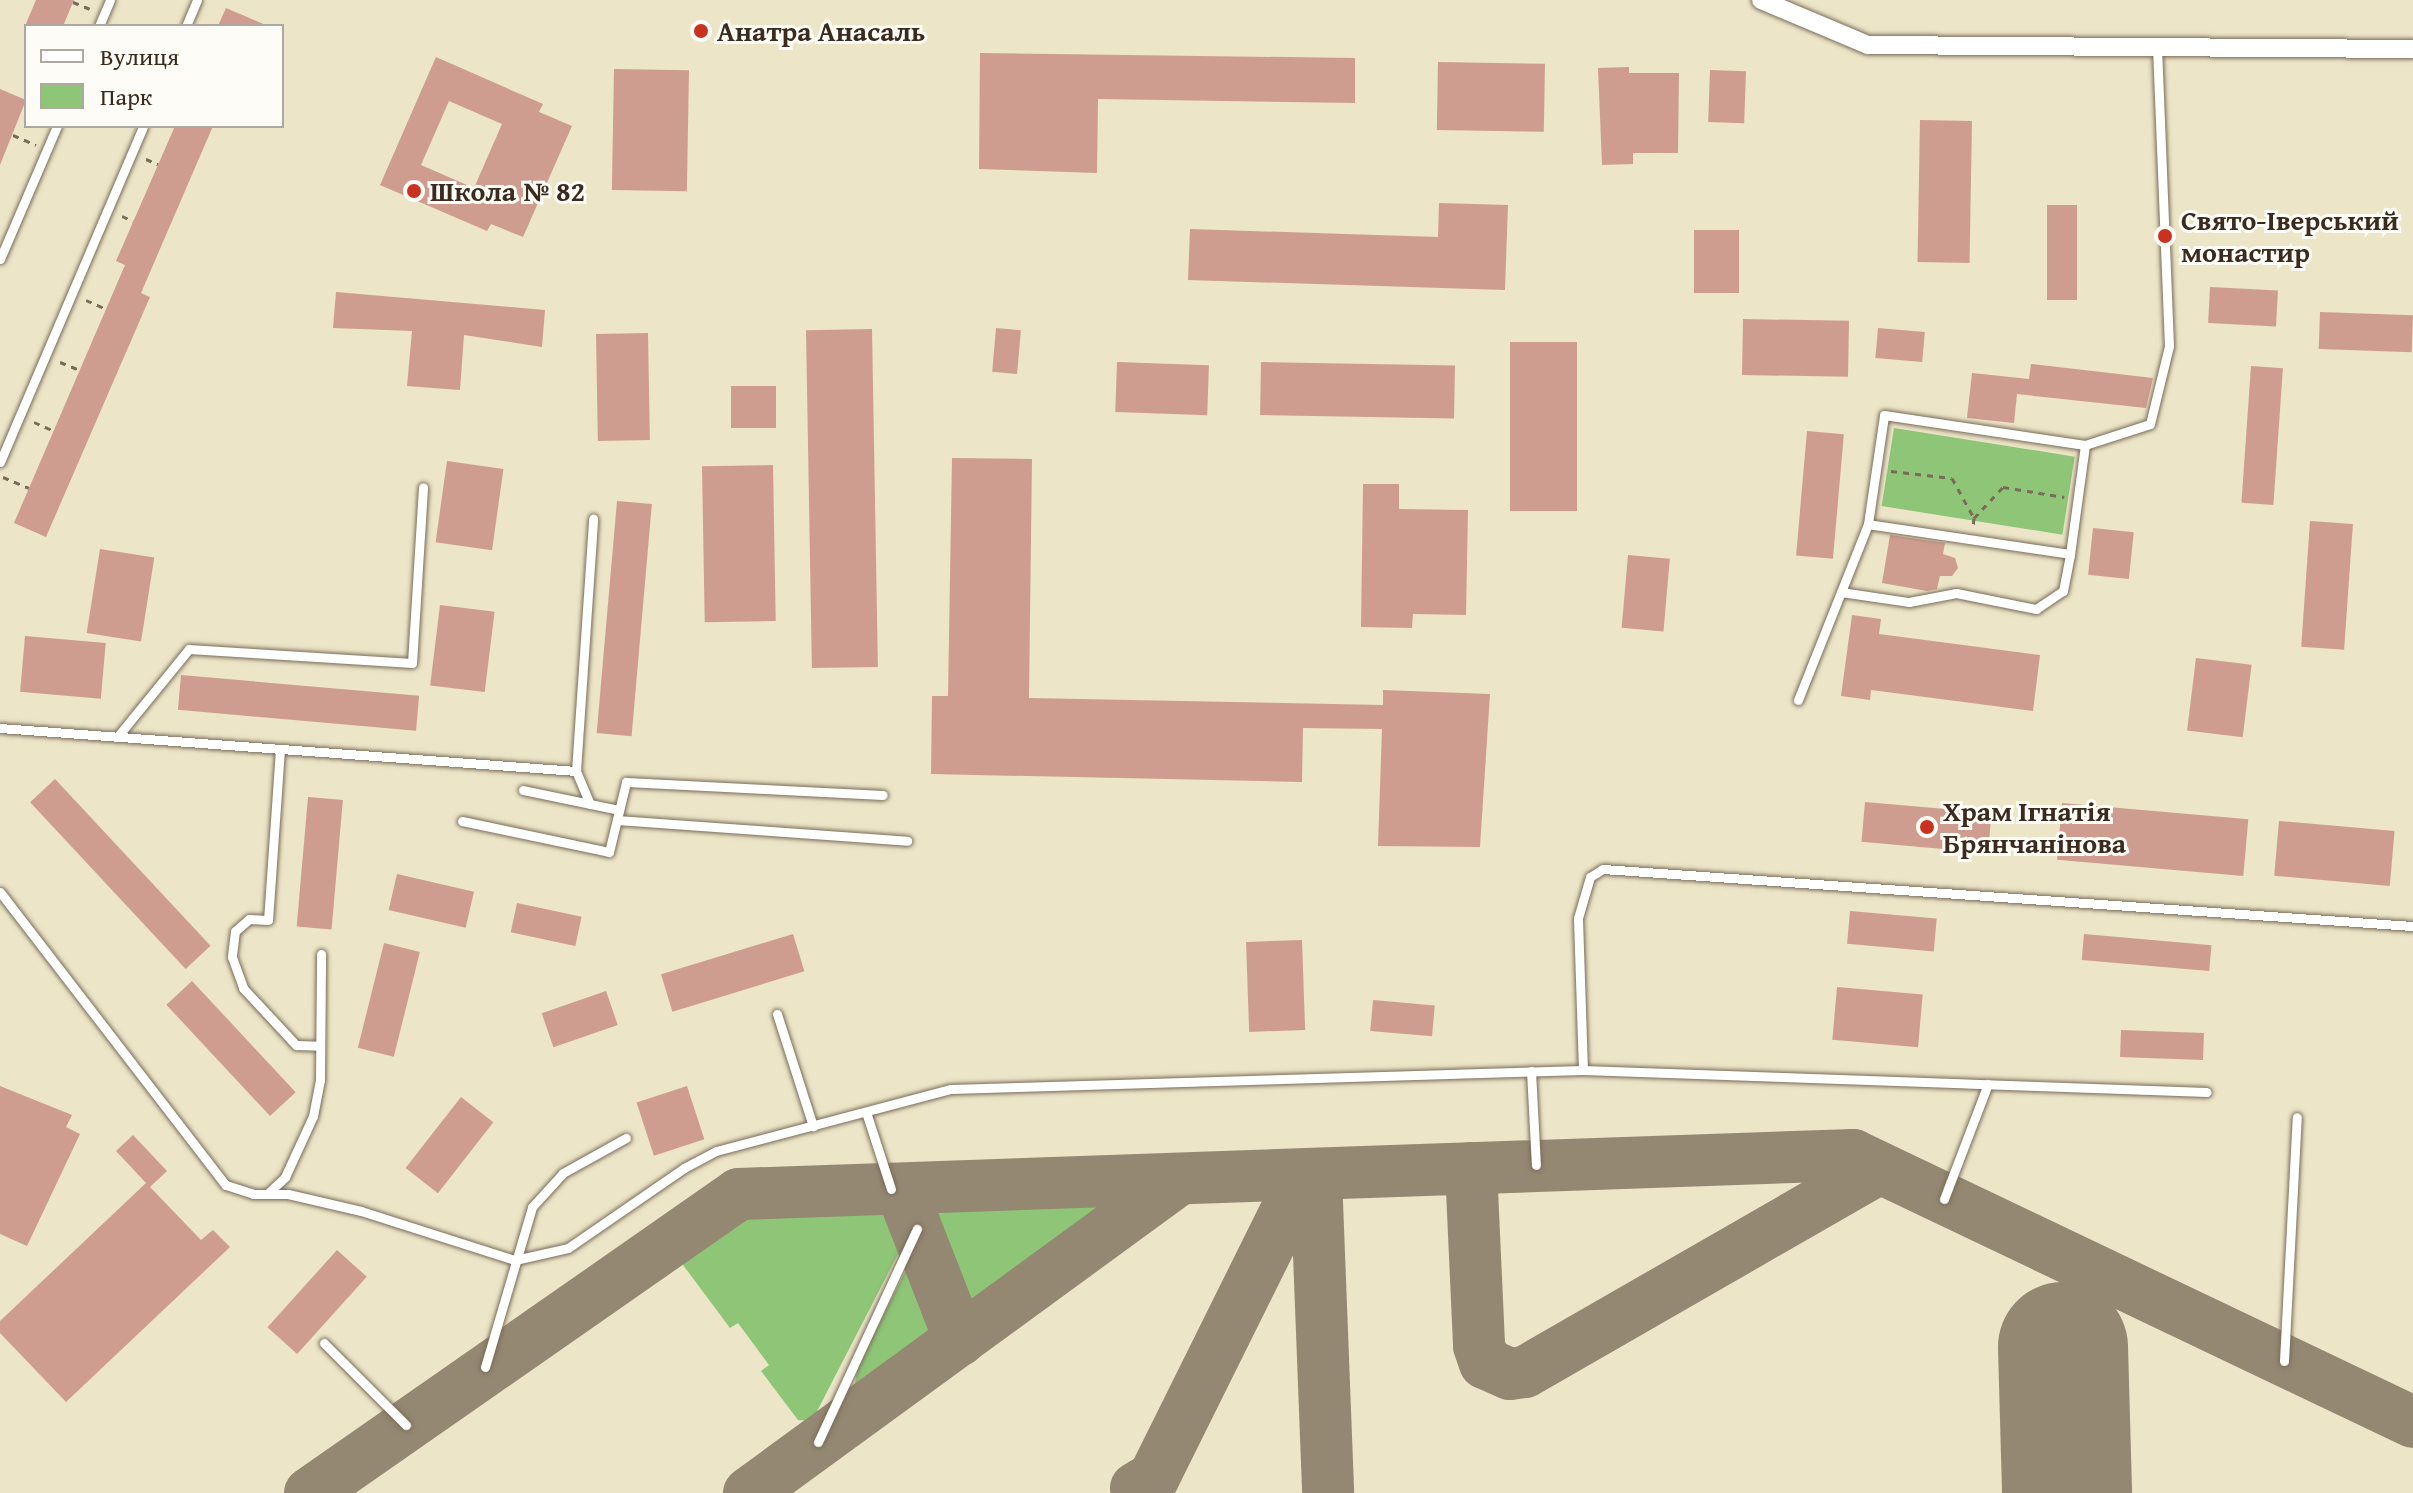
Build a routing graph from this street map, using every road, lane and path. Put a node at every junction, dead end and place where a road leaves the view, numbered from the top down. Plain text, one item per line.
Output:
1 (110, 0) edge
2 (197, 0) edge
3 (1761, 0) edge
4 (73, 2) edge
5 (1786, 5) edge
6 (104, 15) junction
7 (100, 24) edge
8 (187, 24) edge
9 (2157, 47) junction
10 (2413, 49) edge
11 (56, 128) edge
12 (142, 128) edge
13 (13, 135) dead end
14 (47, 149) junction
15 (0, 259) edge
16 (72, 293) junction
17 (106, 309) dead end
18 (45, 356) junction
19 (80, 370) dead end
20 (20, 416) junction
21 (54, 431) dead end
22 (2085, 445) junction
23 (0, 462) edge
24 (1876, 469) junction
25 (0, 476) edge
26 (423, 487) dead end
27 (29, 488) dead end
28 (2077, 499) junction
29 (1974, 518) junction
30 (593, 519) dead end
31 (1868, 524) junction
32 (1971, 539) junction
33 (2070, 554) junction
34 (1841, 592) junction
35 (1798, 700) dead end
36 (0, 728) edge
37 (118, 736) junction
38 (280, 749) junction
39 (576, 771) junction
40 (523, 790) dead end
41 (883, 795) dead end
42 (590, 804) junction
43 (618, 815) junction
44 (462, 821) dead end
45 (907, 841) dead end
46 (0, 892) edge
47 (2413, 926) edge
48 (321, 954) dead end
49 (777, 1014) dead end
50 (320, 1046) junction
51 (1583, 1070) junction
52 (1531, 1071) junction
53 (1988, 1084) junction
54 (2207, 1092) dead end
55 (866, 1112) junction
56 (2297, 1117) dead end
57 (813, 1126) junction
58 (626, 1138) dead end
59 (1536, 1165) dead end
60 (891, 1189) dead end
61 (267, 1194) junction
62 (1944, 1199) dead end
63 (917, 1229) dead end
64 (515, 1260) junction
65 (324, 1343) dead end
66 (2284, 1361) dead end
67 (485, 1367) dead end
68 (406, 1425) dead end
69 (818, 1442) dead end

1 - 6 lane
2 - 8 lane
3 - 5 street
4 - 6 path
5 - 9 street
6 - 7 lane
9 - 10 street
9 - 22 lane
11 - 14 lane
12 - 16 lane
13 - 14 path
14 - 15 lane
16 - 17 path
16 - 18 lane
18 - 19 path
18 - 20 lane
20 - 21 path
20 - 23 lane
22 - 24 lane
22 - 28 lane
24 - 29 path
24 - 31 lane
25 - 27 path
26 - 37 lane
28 - 29 path
28 - 33 lane
29 - 32 path
30 - 39 lane
31 - 32 lane
31 - 34 lane
32 - 33 lane
33 - 34 lane
34 - 35 lane
36 - 37 lane
37 - 38 lane
38 - 39 lane
38 - 50 lane
39 - 42 lane
40 - 42 lane
41 - 43 lane
42 - 43 lane
43 - 44 lane
43 - 45 lane
46 - 61 lane
47 - 51 lane
48 - 50 lane
49 - 57 lane
50 - 61 lane
51 - 52 lane
51 - 53 lane
52 - 55 lane
52 - 59 lane
53 - 54 lane
53 - 62 lane
55 - 57 lane
55 - 60 lane
56 - 66 lane
57 - 64 lane
58 - 64 lane
61 - 64 lane
63 - 69 lane
64 - 67 lane
65 - 68 lane

